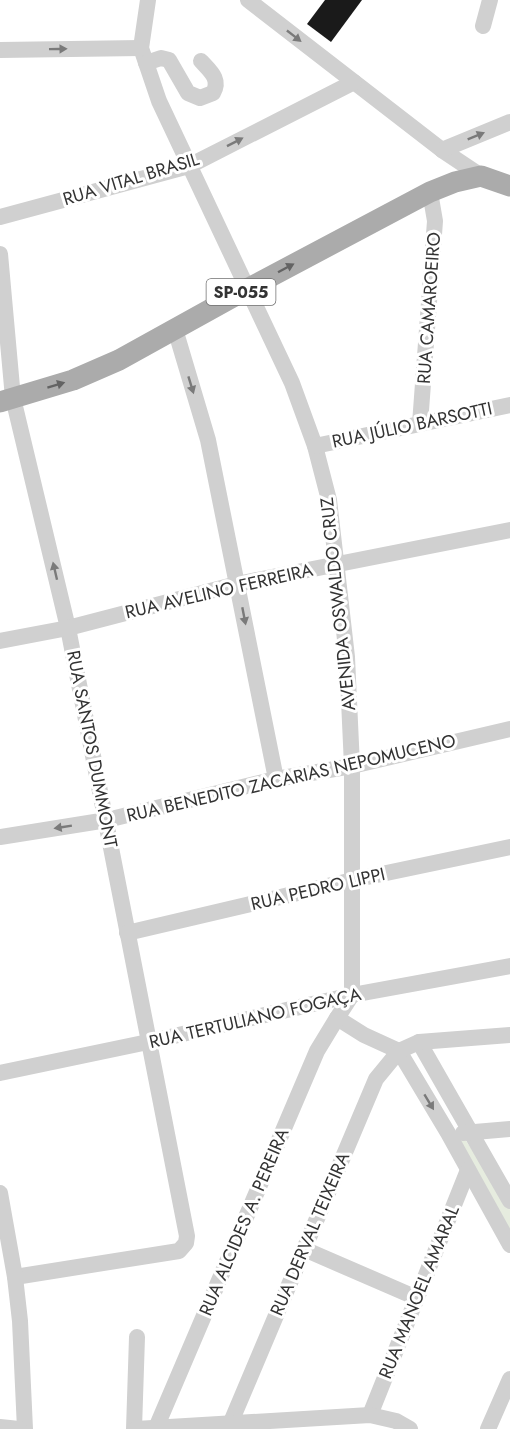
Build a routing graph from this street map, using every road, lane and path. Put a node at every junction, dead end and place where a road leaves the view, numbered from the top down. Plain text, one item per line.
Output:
1 (148, 0) edge
2 (248, 0) edge
3 (490, 0) edge
4 (483, 26) dead end
5 (0, 50) edge
6 (144, 55) junction
7 (201, 61) dead end
8 (354, 82) junction
9 (510, 122) edge
10 (442, 150) junction
11 (189, 166) junction
12 (481, 176) junction
13 (510, 186) edge
14 (430, 192) junction
15 (0, 216) edge
16 (0, 254) edge
17 (249, 288) junction
18 (175, 329) junction
19 (7, 400) edge
20 (510, 405) edge
21 (420, 424) junction
22 (315, 446) junction
23 (510, 530) edge
24 (337, 563) junction
25 (237, 584) junction
26 (68, 628) junction
27 (0, 641) edge
28 (510, 729) edge
29 (352, 766) junction
30 (276, 779) junction
31 (107, 820) junction
32 (0, 837) edge
33 (510, 847) edge
34 (353, 880) junction
35 (127, 933) junction
36 (510, 966) edge
37 (352, 995) junction
38 (337, 1018) junction
39 (510, 1035) edge
40 (148, 1042) junction
41 (419, 1042) junction
42 (399, 1051) junction
43 (0, 1073) edge
44 (510, 1129) edge
45 (448, 1133) junction
46 (471, 1133) junction
47 (468, 1170) junction
48 (0, 1193) edge
49 (510, 1201) edge
50 (510, 1245) edge
51 (304, 1249) junction
52 (15, 1277) junction
53 (417, 1298) junction
54 (137, 1338) dead end
55 (510, 1379) edge
56 (370, 1415) junction
57 (231, 1422) junction
58 (344, 1423) edge
59 (0, 1427) edge
60 (19, 1429) edge
61 (25, 1429) edge
62 (135, 1429) edge
63 (148, 1429) edge
64 (410, 1429) edge
65 (488, 1429) edge

1 - 6 street, AVENIDA OSWALDO CRUZ
2 -> 8 street
3 - 4 street
5 -> 6 street
6 - 7 street
6 - 11 street, AVENIDA OSWALDO CRUZ
8 - 10 street
11 -> 8 street, RUA VITAL BRASIL
10 -> 9 street
10 - 12 street
11 - 15 street, RUA VITAL BRASIL
11 - 17 street, AVENIDA OSWALDO CRUZ
12 - 13 main road
12 - 14 main road, SP-055
17 -> 14 main road, SP-055
14 - 21 street, RUA CAMAROEIRO
16 - 19 street, RUA SANTOS DUMMONT
17 - 18 main road, SP-055
17 - 22 street, AVENIDA OSWALDO CRUZ
19 -> 18 main road, SP-055
18 -> 25 street
26 -> 19 street, RUA SANTOS DUMMONT
20 - 21 street, RUA JÚLIO BARSOTTI
21 - 22 street, RUA JÚLIO BARSOTTI
22 - 24 street, AVENIDA OSWALDO CRUZ
23 - 24 street, RUA AVELINO FERREIRA
24 - 25 street, RUA AVELINO FERREIRA
24 - 29 street, AVENIDA OSWALDO CRUZ
25 - 26 street, RUA AVELINO FERREIRA
25 -> 30 street
26 - 27 street, RUA AVELINO FERREIRA
26 - 31 street, RUA SANTOS DUMMONT
28 - 29 street, RUA BENEDITO ZACARIAS NEPOMUCENO
29 - 30 street, RUA BENEDITO ZACARIAS NEPOMUCENO
29 - 34 street, AVENIDA OSWALDO CRUZ
30 - 31 street, RUA BENEDITO ZACARIAS NEPOMUCENO
31 -> 32 street, RUA BENEDITO ZACARIAS NEPOMUCENO
31 - 35 street, RUA SANTOS DUMMONT
33 - 34 street, RUA PEDRO LIPPI
34 - 35 street, RUA PEDRO LIPPI
34 - 37 street, AVENIDA OSWALDO CRUZ
35 - 40 street, RUA SANTOS DUMMONT
36 - 37 street, RUA TERTULIANO FOGAÇA
37 - 38 street, RUA ALCIDES A. PEREIRA
37 - 40 street, RUA TERTULIANO FOGAÇA
38 - 42 street
38 - 63 street, RUA ALCIDES A. PEREIRA
39 - 41 street
40 - 43 street, RUA TERTULIANO FOGAÇA
40 - 52 street, RUA SANTOS DUMMONT
41 - 42 street
41 - 46 street
42 -> 45 street
42 - 51 street, RUA DERVAL TEIXEIRA
44 - 46 street
45 - 46 street
45 - 47 street
46 - 49 street
47 - 50 street
47 - 53 street, RUA MANOEL AMARAL
48 - 52 street
51 - 53 street
51 - 57 street, RUA DERVAL TEIXEIRA
52 - 61 street
53 - 56 street, RUA MANOEL AMARAL
54 - 62 street
55 - 65 street
56 - 58 street
56 - 64 street
57 - 58 street
57 - 63 street
59 - 60 street
62 - 63 street

